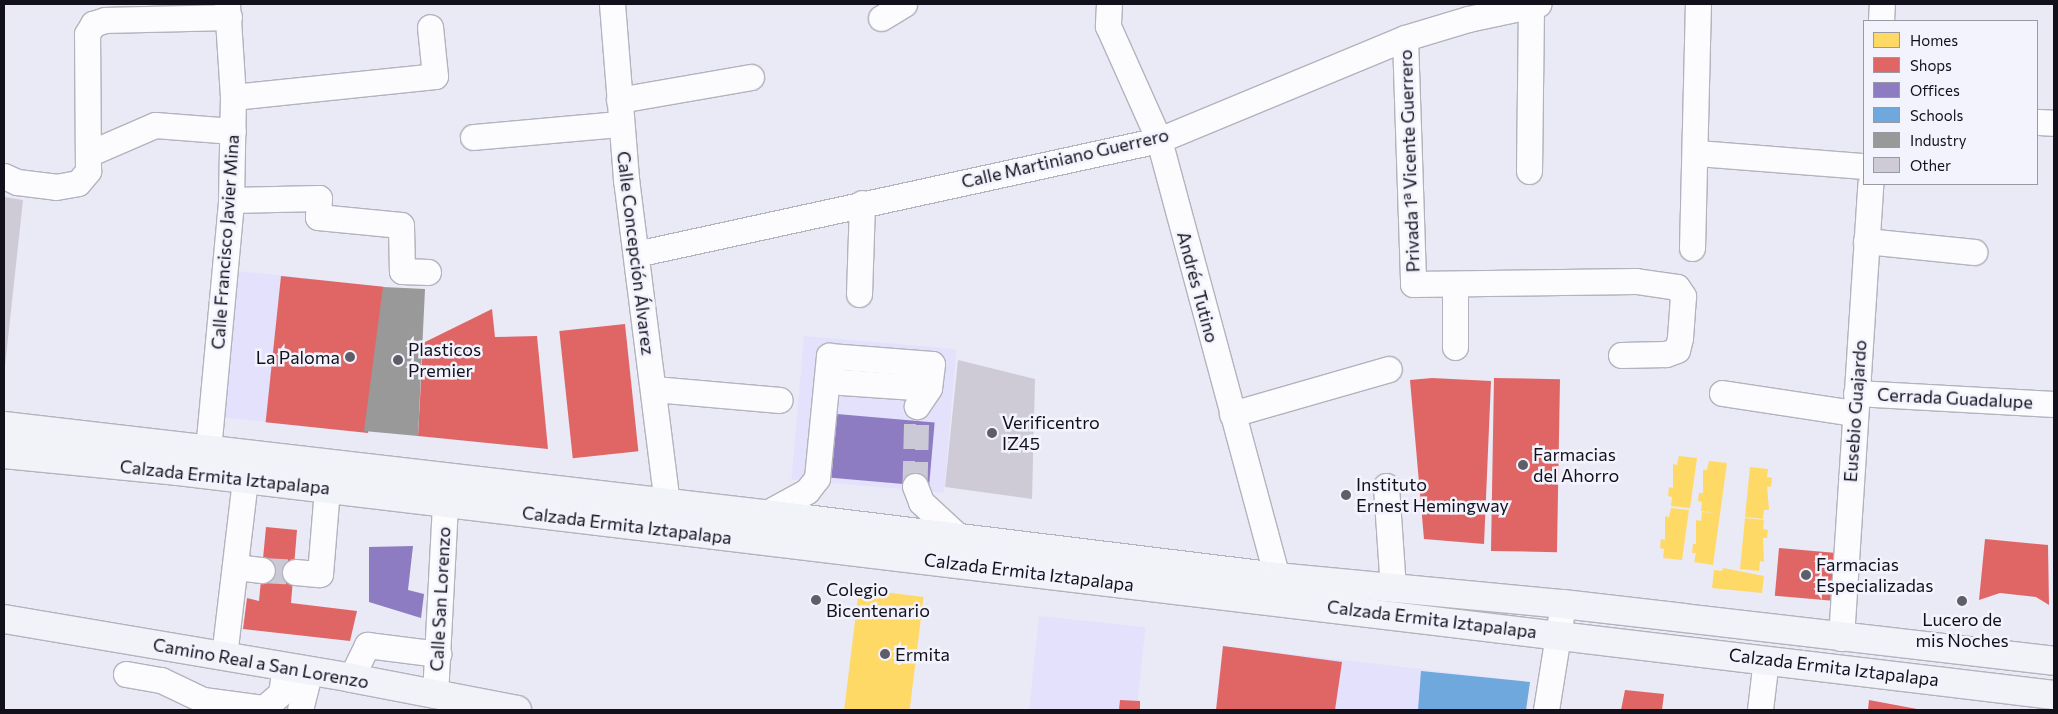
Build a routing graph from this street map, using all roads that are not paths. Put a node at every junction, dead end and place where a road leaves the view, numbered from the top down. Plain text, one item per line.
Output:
1 (612, 4) edge
2 (904, 4) edge
3 (1109, 4) edge
4 (1534, 4) edge
5 (1698, 4) edge
6 (1882, 4) edge
7 (228, 10) edge
8 (1467, 11) edge
9 (105, 12) edge
10 (881, 18) dead end
11 (1881, 20) edge
12 (430, 27) dead end
13 (1405, 38) junction
14 (751, 77) dead end
15 (234, 97) junction
16 (620, 111) junction
17 (2038, 122) edge
18 (2054, 124) edge
19 (232, 131) junction
20 (473, 137) dead end
21 (1159, 140) junction
22 (1696, 153) junction
23 (88, 154) junction
24 (1863, 166) edge
25 (1529, 171) dead end
26 (4, 176) edge
27 (1870, 185) edge
28 (231, 200) junction
29 (862, 203) junction
30 (1866, 241) junction
31 (1692, 248) dead end
32 (1974, 252) dead end
33 (636, 254) junction
34 (428, 272) dead end
35 (1454, 284) junction
36 (859, 294) dead end
37 (1455, 347) dead end
38 (1621, 355) dead end
39 (1389, 369) dead end
40 (654, 389) junction
41 (1722, 393) dead end
42 (923, 397) tunnel mouth
43 (780, 400) dead end
44 (1855, 403) junction
45 (2054, 404) edge
46 (1232, 414) junction
47 (4, 426) edge
48 (208, 450) junction
49 (4, 454) edge
50 (245, 479) junction
51 (915, 486) tunnel mouth
52 (1386, 486) dead end
53 (327, 489) junction
54 (668, 502) junction
55 (445, 504) junction
56 (766, 514) junction
57 (958, 536) junction
58 (236, 567) junction
59 (262, 570) tunnel mouth
60 (295, 572) tunnel mouth
61 (1277, 577) junction
62 (1393, 588) junction
63 (1563, 604) junction
64 (4, 619) edge
65 (1558, 634) junction
66 (1842, 638) junction
67 (438, 654) junction
68 (224, 656) junction
69 (1766, 659) junction
70 (2054, 661) edge
71 (297, 670) junction
72 (126, 674) dead end
73 (351, 678) junction
74 (435, 695) junction
75 (2054, 695) edge
76 (300, 710) edge
77 (517, 710) edge
78 (1546, 710) edge
79 (1760, 710) edge

1 - 16 street, Calle Concepción Álvarez
2 - 10 street
3 - 21 street, Andrés Tutino
4 - 8 street, Calle Martiniano Guerrero
4 - 25 street
5 - 22 street
6 - 11 street
7 - 9 street
7 - 15 street, Calle Francisco Javier Mina
8 - 13 street, Calle Martiniano Guerrero
9 - 23 street
12 - 15 street
13 - 21 street, Calle Martiniano Guerrero
13 - 35 street, Privada 1ª Vicente Guerrero
14 - 16 street
15 - 19 street, Calle Francisco Javier Mina
16 - 20 street
16 - 33 street, Calle Concepción Álvarez
17 - 18 street
19 - 23 street
19 - 28 street, Calle Francisco Javier Mina
21 - 29 street, Calle Martiniano Guerrero
21 - 46 street, Andrés Tutino
22 - 24 street
22 - 31 street
23 - 26 street
27 - 30 street, Eusebio Guajardo
28 - 34 street
28 - 48 street, Calle Francisco Javier Mina
29 - 33 street, Calle Martiniano Guerrero
29 - 36 street
30 - 32 street
30 - 44 street, Eusebio Guajardo
33 - 40 street, Calle Concepción Álvarez
35 - 37 street
35 - 38 street
39 - 46 street
40 - 43 street
40 - 54 street, Calle Concepción Álvarez
41 - 44 street, Cerrada Guadalupe
42 - 56 street
44 - 45 street, Cerrada Guadalupe
44 - 66 street, Eusebio Guajardo
46 - 61 street, Andrés Tutino
47 - 48 main road, Calzada Ermita Iztapalapa
48 - 54 main road, Calzada Ermita Iztapalapa
49 - 50 main road, Calzada Ermita Iztapalapa
50 - 53 main road, Calzada Ermita Iztapalapa
50 - 58 street
51 - 57 street
52 - 62 street
53 - 55 main road, Calzada Ermita Iztapalapa
53 - 60 street
54 - 56 main road, Calzada Ermita Iztapalapa
55 - 65 main road, Calzada Ermita Iztapalapa
55 - 67 street, Calle San Lorenzo
56 - 57 main road, Calzada Ermita Iztapalapa
57 - 61 main road, Calzada Ermita Iztapalapa
58 - 59 street
58 - 68 street
61 - 62 main road, Calzada Ermita Iztapalapa
62 - 63 main road, Calzada Ermita Iztapalapa
63 - 65 street
63 - 66 main road, Calzada Ermita Iztapalapa
64 - 68 main road, Camino Real a San Lorenzo
65 - 69 main road, Calzada Ermita Iztapalapa
65 - 78 street
66 - 70 main road, Calzada Ermita Iztapalapa
67 - 73 street
67 - 74 street, Calle San Lorenzo
68 - 71 main road, Camino Real a San Lorenzo
69 - 75 main road, Calzada Ermita Iztapalapa
69 - 79 street
71 - 72 street
71 - 73 main road, Camino Real a San Lorenzo
71 - 76 street
73 - 74 main road, Camino Real a San Lorenzo
74 - 77 main road, Camino Real a San Lorenzo

